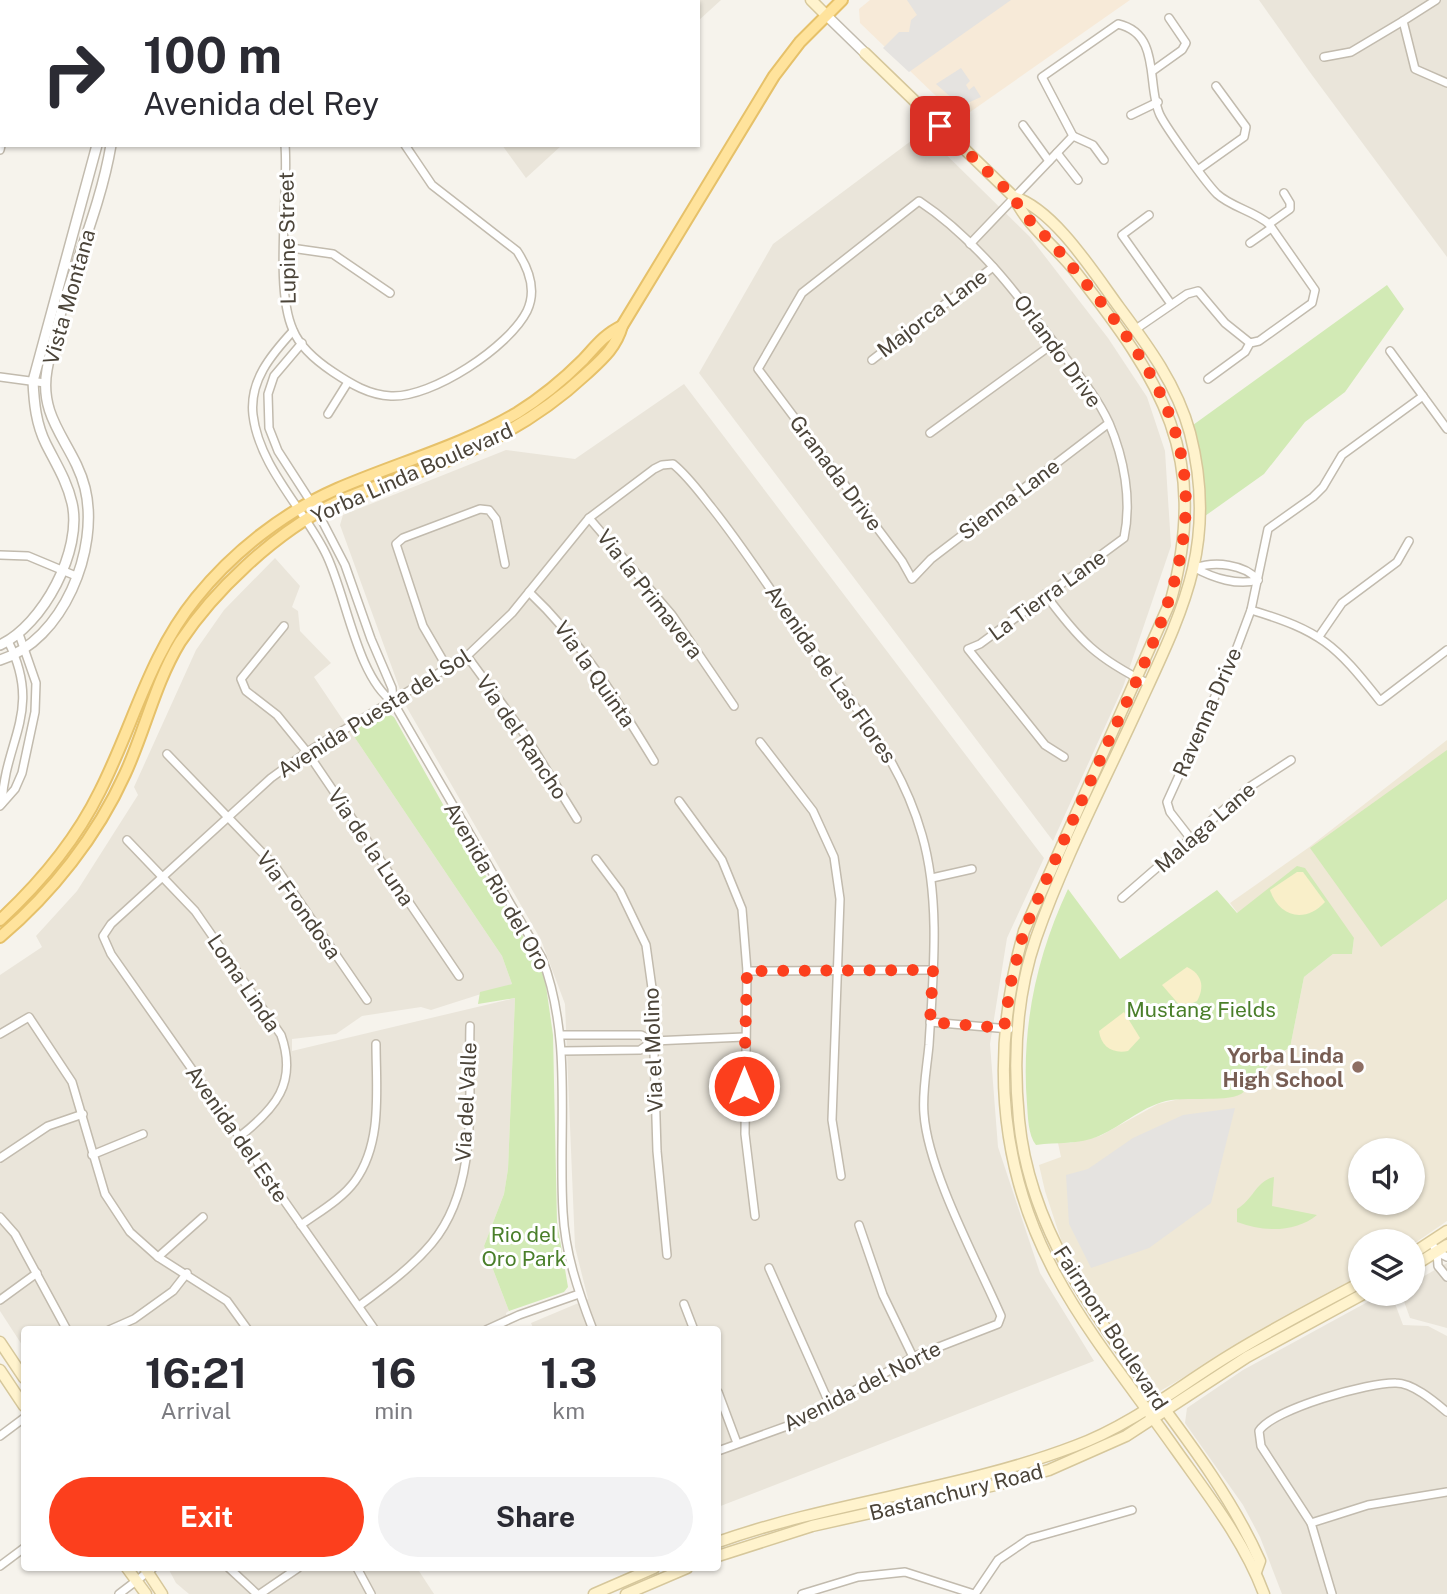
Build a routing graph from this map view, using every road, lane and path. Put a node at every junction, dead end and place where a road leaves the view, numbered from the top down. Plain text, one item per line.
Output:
1 (811, 0) edge
2 (842, 0) edge
3 (1436, 0) edge
4 (826, 15) junction
5 (1169, 18) dead end
6 (1403, 22) junction
7 (865, 53) joint
8 (1324, 57) dead end
9 (1154, 70) junction
10 (1447, 83) edge
11 (1216, 86) dead end
12 (1158, 102) junction
13 (1131, 115) dead end
14 (1023, 125) dead end
15 (1073, 136) junction
16 (96, 147) edge
17 (110, 147) edge
18 (285, 147) edge
19 (406, 147) edge
20 (1057, 153) junction
21 (1104, 160) dead end
22 (1049, 161) junction
23 (1199, 169) junction
24 (1078, 180) dead end
25 (1284, 193) dead end
26 (1014, 197) junction
27 (1149, 215) dead end
28 (1269, 226) junction
29 (1250, 243) dead end
30 (970, 244) junction
31 (284, 247) junction
32 (993, 267) junction
33 (390, 293) dead end
34 (1171, 304) junction
35 (1136, 329) junction
36 (293, 331) junction
37 (1125, 337) junction
38 (1054, 342) junction
39 (302, 343) junction
40 (1250, 343) junction
41 (1390, 351) dead end
42 (872, 359) dead end
43 (758, 369) joint
44 (0, 377) edge
45 (1208, 379) dead end
46 (33, 381) junction
47 (348, 382) junction
48 (46, 383) junction
49 (553, 395) junction
50 (1423, 396) junction
51 (328, 414) dead end
52 (1109, 423) junction
53 (1447, 429) edge
54 (930, 433) dead end
55 (673, 464) joint
56 (312, 503) junction
57 (300, 509) junction
58 (318, 513) junction
59 (589, 518) junction
60 (306, 520) junction
61 (1124, 538) joint
62 (1409, 541) dead end
63 (0, 555) edge
64 (505, 564) dead end
65 (1181, 565) junction
66 (1195, 568) junction
67 (63, 570) junction
68 (76, 576) junction
69 (912, 579) joint
70 (1258, 580) junction
71 (529, 592) junction
72 (1045, 594) junction
73 (1251, 610) junction
74 (284, 626) dead end
75 (19, 634) junction
76 (1320, 635) junction
77 (4, 643) edge
78 (26, 648) junction
79 (1447, 650) edge
80 (15, 655) junction
81 (467, 656) junction
82 (0, 660) edge
83 (448, 669) junction
84 (1138, 678) junction
85 (1149, 684) junction
86 (393, 702) junction
87 (734, 706) dead end
88 (760, 742) dead end
89 (307, 752) junction
90 (167, 754) dead end
91 (1064, 757) dead end
92 (1291, 760) dead end
93 (654, 761) dead end
94 (679, 801) dead end
95 (0, 804) edge
96 (228, 815) junction
97 (577, 819) dead end
98 (1191, 839) junction
99 (127, 840) dead end
100 (596, 859) dead end
101 (972, 869) dead end
102 (164, 877) junction
103 (932, 878) junction
104 (1122, 898) dead end
105 (0, 919) edge
106 (103, 936) joint
107 (0, 937) edge
108 (933, 970) junction
109 (747, 971) junction
110 (837, 971) junction
111 (459, 976) dead end
112 (367, 1000) dead end
113 (930, 1022) junction
114 (470, 1026) dead end
115 (1004, 1028) junction
116 (1017, 1029) junction
117 (0, 1034) edge
118 (560, 1035) junction
119 (744, 1037) junction
120 (653, 1041) junction
121 (376, 1044) dead end
122 (562, 1051) junction
123 (83, 1114) junction
124 (144, 1134) dead end
125 (239, 1137) junction
126 (1025, 1154) junction
127 (92, 1155) junction
128 (1012, 1157) junction
129 (0, 1158) edge
130 (841, 1176) dead end
131 (755, 1216) dead end
132 (0, 1217) edge
133 (203, 1217) dead end
134 (301, 1225) junction
135 (859, 1225) dead end
136 (1447, 1231) edge
137 (1447, 1245) edge
138 (1434, 1247) junction
139 (1425, 1250) edge
140 (667, 1255) dead end
141 (1425, 1255) edge
142 (158, 1257) junction
143 (1447, 1257) edge
144 (769, 1268) dead end
145 (37, 1273) junction
146 (187, 1273) junction
147 (1447, 1277) edge
148 (1348, 1290) edge
149 (579, 1294) junction
150 (0, 1300) edge
151 (1348, 1302) edge
152 (684, 1304) dead end
153 (359, 1306) junction
154 (1095, 1311) junction
155 (1001, 1316) joint
156 (1084, 1318) junction
157 (65, 1326) edge
158 (119, 1326) edge
159 (245, 1326) edge
160 (373, 1326) edge
161 (495, 1326) edge
162 (591, 1326) edge
163 (692, 1326) edge
164 (0, 1342) edge
165 (912, 1357) junction
166 (0, 1370) edge
167 (21, 1374) edge
168 (721, 1400) edge
169 (21, 1402) edge
170 (830, 1405) junction
171 (1162, 1407) junction
172 (1148, 1409) junction
173 (1447, 1412) edge
174 (1155, 1419) junction
175 (21, 1421) edge
176 (0, 1436) edge
177 (737, 1443) junction
178 (721, 1450) edge
179 (1447, 1492) edge
180 (1132, 1510) dead end
181 (1311, 1523) junction
182 (721, 1541) edge
183 (21, 1550) edge
184 (721, 1555) edge
185 (0, 1566) edge
186 (129, 1571) edge
187 (146, 1571) edge
188 (149, 1571) edge
189 (232, 1571) edge
190 (294, 1571) edge
191 (359, 1571) edge
192 (647, 1571) edge
193 (680, 1571) edge
194 (1256, 1572) junction
195 (136, 1580) junction
196 (119, 1594) edge
197 (146, 1594) edge
198 (162, 1594) edge
199 (259, 1594) edge
200 (371, 1594) edge
201 (594, 1594) edge
202 (626, 1594) edge
203 (802, 1594) edge
204 (974, 1594) edge
205 (1264, 1594) edge
206 (1332, 1594) edge

1 - 4 main road, Fairmont Boulevard
2 - 4 main road, Yorba Linda Boulevard
3 - 6 street
4 - 7 street, Fairmont Boulevard
4 - 49 main road, Yorba Linda Boulevard
5 - 9 street
6 - 8 street
6 - 10 street
7 - 26 main road, Fairmont Boulevard
9 - 12 street
9 - 15 street
11 - 23 street
12 - 13 street
12 - 23 street
14 - 22 street
15 - 20 street
15 - 21 street
16 - 46 street, Vista Montana
17 - 48 street, Vista Montana
18 - 31 street, Lupine Street
19 - 47 street
20 - 22 street
20 - 24 street
22 - 26 street
23 - 28 street
25 - 28 street
26 - 30 street
26 - 35 main road, Fairmont Boulevard
26 - 37 main road, Fairmont Boulevard
27 - 34 street
28 - 29 street
28 - 40 street
30 - 32 street, Orlando Drive
30 - 43 street, Orlando Drive
31 - 33 street
31 - 36 street, Lupine Street
32 - 38 street, Orlando Drive
32 - 42 street, Majorca Lane
34 - 35 street
34 - 40 street
35 - 37 main road
35 - 66 main road, Fairmont Boulevard
36 - 39 street
36 - 57 street, Avenida Rio del Oro
37 - 65 main road, Fairmont Boulevard
38 - 52 street, Orlando Drive
38 - 54 street
39 - 47 street
39 - 56 street, Avenida Rio del Oro
40 - 45 street
41 - 50 street
43 - 69 street, Granada Drive
44 - 46 street
46 - 48 street
46 - 67 street, Vista Montana
47 - 51 street
48 - 68 street, Vista Montana
49 - 56 main road, Yorba Linda Boulevard
49 - 58 main road, Yorba Linda Boulevard
50 - 53 street
50 - 70 street, Ravenna Drive
52 - 61 street, Orlando Drive
52 - 69 street, Sienna Lane
55 - 59 street, Avenida Puesta del Sol
55 - 103 street, Avenida de Las Flores
56 - 57 main road, Yorba Linda Boulevard
56 - 58 street, Avenida Rio del Oro
57 - 60 street, Avenida Rio del Oro
57 - 105 main road, Yorba Linda Boulevard
58 - 60 main road, Yorba Linda Boulevard
58 - 86 street, Avenida Rio del Oro
59 - 71 street, Avenida Puesta del Sol
59 - 87 street, Via la Primavera
60 - 86 street, Avenida Rio del Oro
60 - 107 main road, Yorba Linda Boulevard
61 - 72 street, La Tierra Lane
62 - 76 street
63 - 67 street
64 - 83 street
65 - 66 main road
65 - 84 main road, Fairmont Boulevard
66 - 70 street
66 - 70 street
66 - 85 main road, Fairmont Boulevard
67 - 68 street
67 - 75 street, Vista Montana
68 - 78 street, Vista Montana
70 - 73 street, Ravenna Drive
71 - 81 street, Avenida Puesta del Sol
71 - 93 street, Via la Quinta
72 - 84 street
72 - 91 street, La Tierra Lane
73 - 76 street
73 - 98 street, Ravenna Drive
74 - 89 street, Via de la Luna
75 - 77 street, Vista Montana
75 - 78 street
76 - 79 street
77 - 80 street
78 - 80 street, Vista Montana
78 - 95 street
80 - 82 street, Vista Montana
80 - 95 street
81 - 83 street, Avenida Puesta del Sol
81 - 97 street, Via del Rancho
83 - 86 street, Avenida Puesta del Sol
84 - 85 street
84 - 115 main road, Fairmont Boulevard
85 - 116 main road, Fairmont Boulevard
86 - 89 street, Avenida Puesta del Sol
86 - 118 street, Avenida Rio del Oro
88 - 110 street
89 - 96 street, Avenida Puesta del Sol
89 - 111 street, Via de la Luna
90 - 96 street, Via Frondosa
92 - 98 street, Malaga Lane
94 - 109 street
96 - 102 street, Avenida Puesta del Sol
96 - 112 street, Via Frondosa
98 - 104 street, Malaga Lane
99 - 102 street, Loma Linda
100 - 120 street, Via el Molino
101 - 103 street
102 - 106 street, Avenida Puesta del Sol
102 - 125 street, Loma Linda
103 - 108 street, Avenida de Las Flores
106 - 125 street, Avenida del Este
108 - 110 street
108 - 113 street, Avenida de Las Flores
109 - 110 street
109 - 119 street
110 - 130 street
113 - 115 street
113 - 155 street, Avenida de Las Flores
114 - 153 street, Via del Valle
115 - 116 street
115 - 128 main road, Fairmont Boulevard
116 - 126 main road, Fairmont Boulevard
117 - 123 street
118 - 120 street
118 - 122 street, Avenida Rio del Oro
119 - 120 street
119 - 131 street
120 - 122 street
120 - 140 street, Via el Molino
121 - 134 street
122 - 149 street, Avenida Rio del Oro
123 - 127 street
123 - 129 street
124 - 127 street
125 - 134 street, Avenida del Este
126 - 128 main road
126 - 154 main road, Fairmont Boulevard
127 - 142 street
128 - 156 main road, Fairmont Boulevard
132 - 145 street
133 - 142 street
134 - 153 street, Avenida del Este
135 - 165 street
136 - 138 main road
137 - 138 main road
138 - 139 main road
138 - 141 main road
138 - 143 street
138 - 147 street
142 - 146 street
144 - 170 street
145 - 150 street
145 - 157 street
146 - 158 street
146 - 159 street
148 - 171 main road, Bastanchury Road
149 - 161 street
149 - 162 street, Avenida Rio del Oro
151 - 171 main road, Bastanchury Road
152 - 163 street
153 - 160 street, Avenida del Este
154 - 156 main road
154 - 171 main road, Fairmont Boulevard
155 - 165 street, Avenida del Norte
156 - 172 main road, Fairmont Boulevard
164 - 167 main road
165 - 170 street, Avenida del Norte
166 - 169 main road
168 - 177 street
170 - 177 street, Avenida del Norte
171 - 172 main road, Bastanchury Road
171 - 174 main road, Bastanchury Road
171 - 194 main road, Fairmont Boulevard
172 - 174 main road, Fairmont Boulevard
172 - 182 main road, Bastanchury Road
173 - 181 street
174 - 184 main road, Bastanchury Road
174 - 194 main road, Fairmont Boulevard
175 - 176 street
177 - 178 street, Avenida del Norte
179 - 181 street
180 - 204 street
181 - 206 street
183 - 185 street
186 - 195 main road
187 - 195 street
188 - 198 main road
189 - 199 street
190 - 199 street
191 - 200 street
192 - 201 main road
193 - 202 main road
194 - 205 main road, Fairmont Boulevard
195 - 196 street
195 - 197 main road
203 - 204 street

